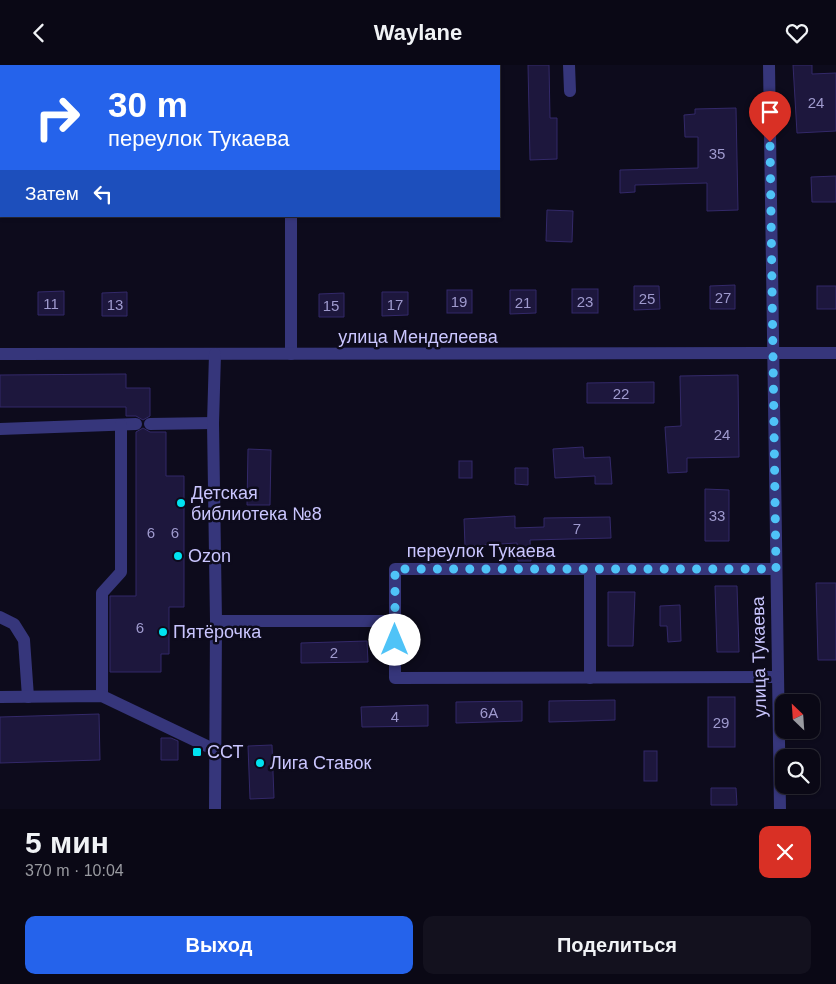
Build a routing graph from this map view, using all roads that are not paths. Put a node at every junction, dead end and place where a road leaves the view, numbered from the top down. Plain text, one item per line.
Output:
1 (569, 65) edge
2 (769, 65) edge
3 (570, 91) dead end
4 (291, 217) edge
5 (836, 353) edge
6 (0, 354) edge
7 (215, 354) junction
8 (291, 354) junction
9 (772, 354) junction
10 (213, 423) junction
11 (136, 424) dead end
12 (150, 424) dead end
13 (121, 425) junction
14 (0, 429) edge
15 (590, 569) junction
16 (776, 569) junction
17 (0, 617) edge
18 (216, 621) junction
19 (395, 621) junction
20 (590, 677) junction
21 (777, 677) junction
22 (102, 696) junction
23 (0, 697) edge
24 (28, 697) junction
25 (213, 749) junction
26 (214, 809) edge
27 (780, 809) edge

1 - 3 street
2 - 9 street, улица Тукаева
4 - 8 street
5 - 9 street, улица Менделеева
6 - 7 street, улица Менделеева
7 - 8 street, улица Менделеева
7 - 10 street
8 - 9 street, улица Менделеева
9 - 16 street, улица Тукаева
10 - 12 street
10 - 18 street
11 - 13 street
13 - 14 street
13 - 22 street
15 - 16 street, переулок Тукаева
15 - 19 street, переулок Тукаева
15 - 20 street
16 - 21 street, улица Тукаева
17 - 24 street
18 - 19 street
18 - 25 street
19 - 20 street, переулок Тукаева
20 - 21 street, переулок Тукаева
21 - 27 street, улица Тукаева
22 - 24 street
22 - 25 street
23 - 24 street
25 - 26 street

